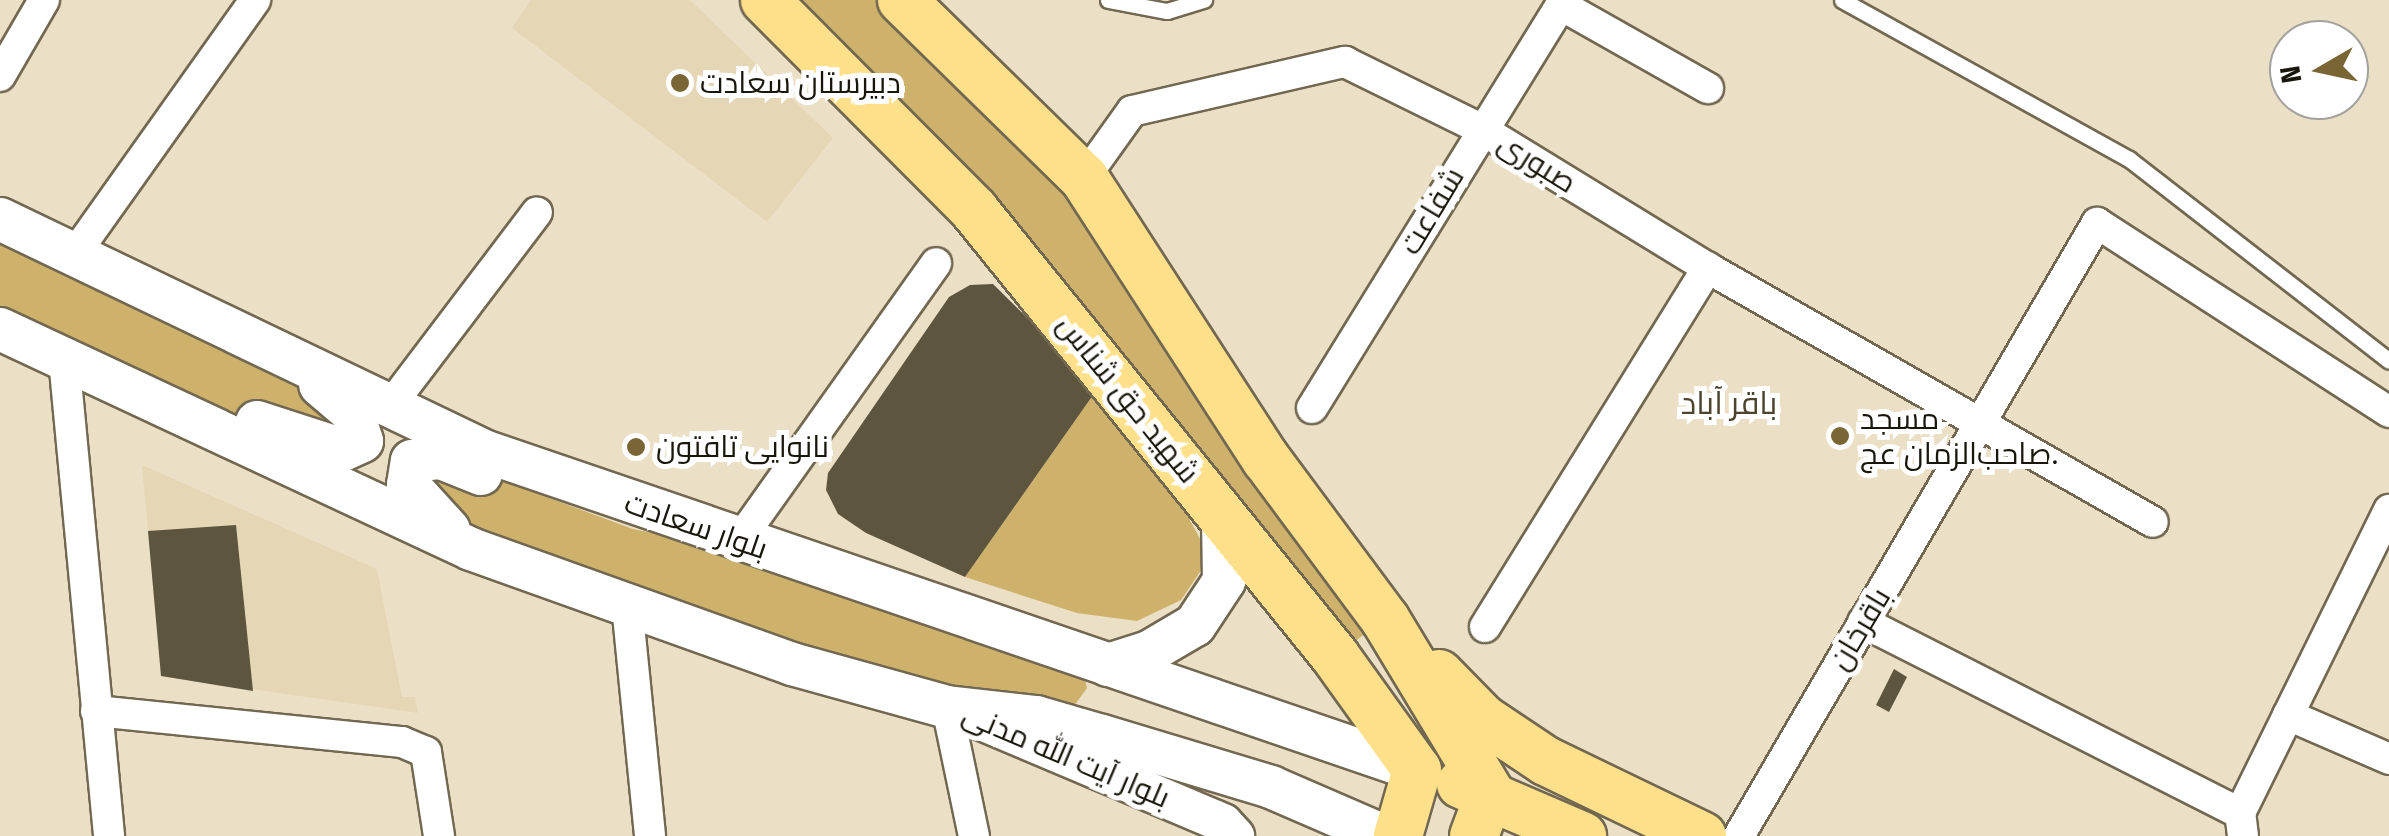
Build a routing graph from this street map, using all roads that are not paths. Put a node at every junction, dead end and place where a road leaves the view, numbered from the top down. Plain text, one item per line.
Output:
1 (44, 0) edge
2 (255, 0) edge
3 (766, 0) edge
4 (902, 0) edge
5 (1108, 0) edge
6 (1204, 0) edge
7 (1842, 0) edge
8 (0, 76) edge
9 (1708, 88) dead end
10 (1481, 129) junction
11 (1084, 178) junction
12 (537, 212) dead end
13 (0, 219) edge
14 (74, 255) junction
15 (936, 263) dead end
16 (1708, 268) junction
17 (4, 331) edge
18 (289, 358) junction
19 (64, 359) junction
20 (2389, 361) edge
21 (390, 406) junction
22 (1312, 408) dead end
23 (2389, 412) edge
24 (1984, 424) junction
25 (2389, 510) edge
26 (1224, 518) junction
27 (2152, 522) dead end
28 (754, 547) junction
29 (471, 549) junction
30 (2379, 554) edge
31 (627, 605) junction
32 (1385, 620) junction
33 (1863, 622) junction
34 (1485, 626) dead end
35 (1108, 665) junction
36 (947, 707) junction
37 (96, 711) junction
38 (2288, 715) junction
39 (2389, 758) edge
40 (1417, 770) junction
41 (1482, 814) edge
42 (2242, 825) edge
43 (109, 836) edge
44 (439, 836) edge
45 (650, 836) edge
46 (974, 836) edge
47 (1235, 836) edge
48 (1384, 836) edge
49 (1398, 836) edge
50 (1582, 836) edge
51 (1702, 836) edge
52 (1739, 836) edge

1 - 8 street
2 - 14 street
3 - 26 main road, شهید حق شناس
4 - 11 main road
5 - 6 lane
7 - 20 lane
9 - 10 street, شفاعت
10 - 11 street, صبوری
10 - 16 street, صبوری
10 - 22 street, شفاعت
11 - 32 main road
12 - 21 street
13 - 14 main road, بلوار سعادت
14 - 18 main road, بلوار سعادت
15 - 28 street
16 - 24 street, صبوری
16 - 34 street
17 - 18 main road
17 - 19 main road
18 - 21 main road, بلوار سعادت
19 - 29 main road
19 - 37 street
21 - 28 main road, بلوار سعادت
23 - 24 street, باقرخان
24 - 27 street, صبوری
24 - 33 street, باقرخان
25 - 30 street
26 - 35 main road
26 - 40 main road, شهید حق شناس
28 - 29 main road
28 - 35 main road, بلوار سعادت
29 - 31 main road
30 - 38 street
31 - 36 main road
31 - 45 street
32 - 41 main road
32 - 51 main road
33 - 42 street
33 - 52 street, باقرخان
35 - 40 main road, بلوار سعادت
36 - 46 street
36 - 47 street, بلوار آیت الله مدنی
36 - 48 main road
37 - 43 street
37 - 44 street
38 - 39 street
38 - 42 street
40 - 41 main road
40 - 49 main road
41 - 50 main road

